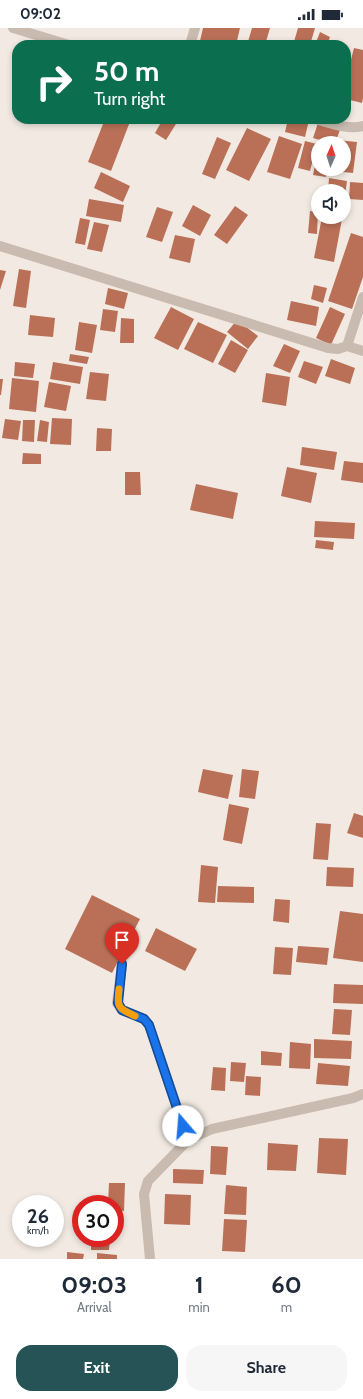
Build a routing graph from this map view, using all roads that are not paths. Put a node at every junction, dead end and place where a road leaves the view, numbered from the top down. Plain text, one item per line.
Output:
1 (13, 28) edge
2 (195, 28) edge
3 (53, 40) edge
4 (191, 40) edge
5 (332, 124) edge
6 (363, 126) edge
7 (0, 246) edge
8 (363, 297) edge
9 (347, 346) junction
10 (363, 350) edge
11 (122, 964) dead end
12 (363, 1094) edge
13 (188, 1140) junction
14 (150, 1259) edge

1 - 3 street
2 - 4 street
5 - 6 street
7 - 9 street
8 - 9 street
9 - 10 street
11 - 13 street
12 - 13 street
13 - 14 street

